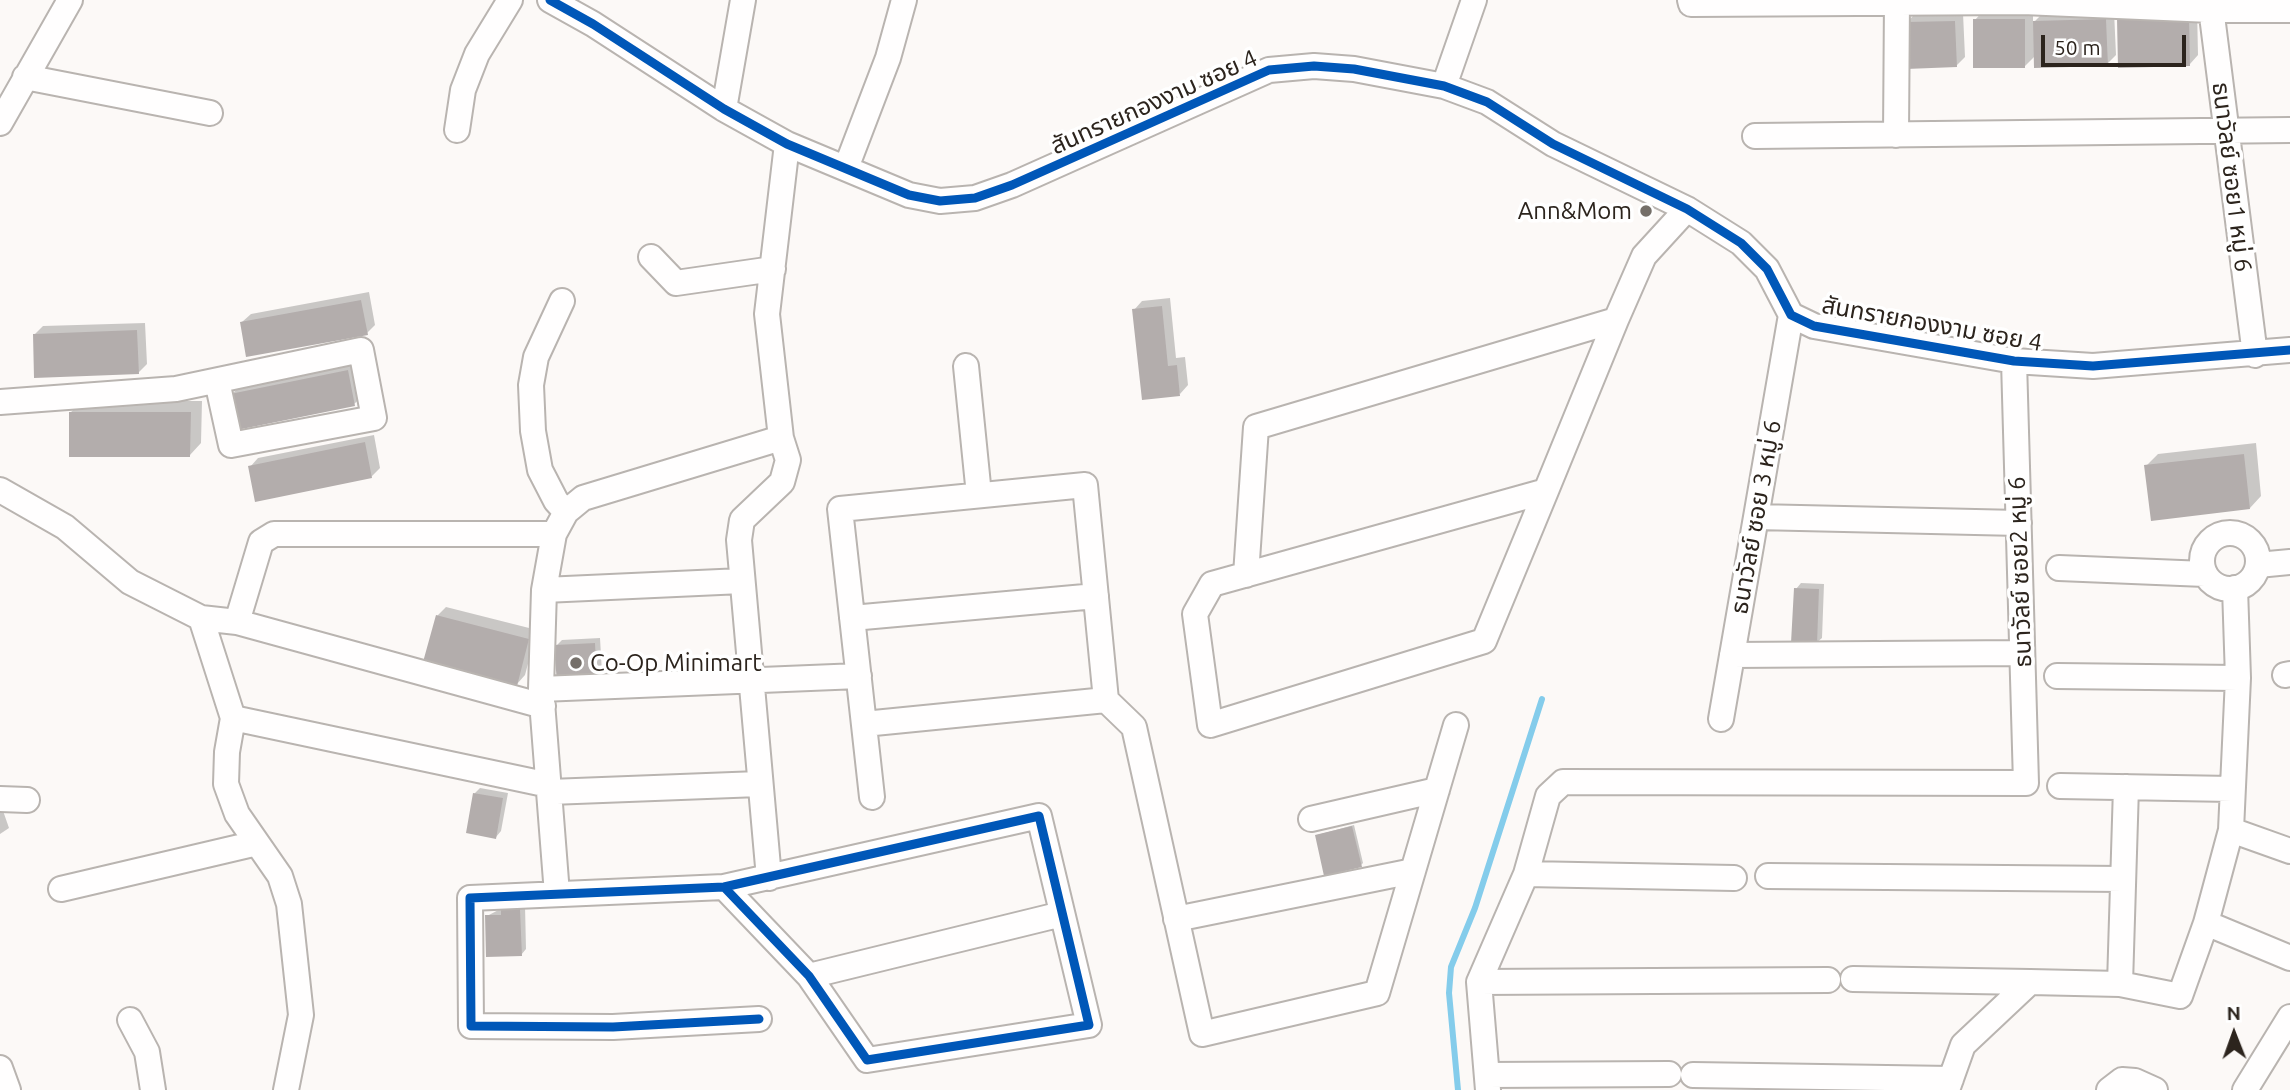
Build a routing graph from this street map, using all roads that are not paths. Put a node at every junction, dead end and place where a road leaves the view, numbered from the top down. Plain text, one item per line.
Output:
1 (70, 0) edge
2 (510, 0) edge
3 (550, 0) edge
4 (743, 0) edge
5 (904, 0) edge
6 (1474, 0) edge
7 (1690, 0) edge
8 (1897, 1) edge
9 (2210, 5) edge
10 (2290, 10) edge
11 (25, 77) junction
12 (1444, 86) junction
13 (724, 109) junction
14 (210, 113) dead end
15 (0, 123) edge
16 (457, 130) dead end
17 (2225, 131) junction
18 (2290, 131) edge
19 (1896, 135) junction
20 (1755, 136) dead end
21 (787, 144) junction
22 (846, 168) junction
23 (1687, 209) junction
24 (651, 257) dead end
25 (773, 269) junction
26 (562, 301) dead end
27 (1791, 315) junction
28 (1616, 320) junction
29 (2290, 350) edge
30 (2255, 355) junction
31 (2014, 361) junction
32 (966, 366) dead end
33 (217, 380) junction
34 (0, 401) edge
35 (781, 438) junction
36 (0, 490) edge
37 (1546, 491) junction
38 (979, 495) junction
39 (566, 512) junction
40 (1756, 517) junction
41 (2019, 523) junction
42 (554, 534) junction
43 (2290, 562) edge
44 (2258, 565) junction
45 (2059, 568) dead end
46 (2205, 573) junction
47 (1246, 575) junction
48 (742, 581) junction
49 (2235, 588) junction
50 (544, 590) junction
51 (1096, 596) junction
52 (201, 618) junction
53 (852, 618) junction
54 (237, 622) junction
55 (2022, 653) junction
56 (1732, 655) junction
57 (859, 676) junction
58 (2057, 676) dead end
59 (2238, 678) junction
60 (749, 683) junction
61 (542, 698) junction
62 (1105, 700) junction
63 (233, 718) junction
64 (1721, 719) dead end
65 (864, 724) junction
66 (1456, 725) dead end
67 (759, 784) junction
68 (2060, 786) dead end
69 (2126, 787) junction
70 (549, 788) junction
71 (2231, 789) junction
72 (1437, 790) junction
73 (872, 797) dead end
74 (0, 799) edge
75 (27, 800) dead end
76 (1311, 818) dead end
77 (2231, 830) junction
78 (257, 843) junction
79 (2290, 851) edge
80 (1413, 871) junction
81 (1526, 874) junction
82 (1768, 876) dead end
83 (769, 878) junction
84 (1734, 878) dead end
85 (2123, 880) junction
86 (724, 887) junction
87 (61, 889) dead end
88 (558, 894) junction
89 (1062, 914) junction
90 (1176, 919) junction
91 (2206, 923) junction
92 (2290, 958) edge
93 (809, 976) junction
94 (1853, 979) dead end
95 (1828, 980) dead end
96 (1479, 982) junction
97 (2030, 982) junction
98 (2120, 984) junction
99 (2290, 1017) edge
100 (759, 1019) dead end
101 (130, 1020) dead end
102 (0, 1069) edge
103 (1487, 1083) edge
104 (1949, 1084) edge
105 (9, 1090) edge
106 (153, 1090) edge
107 (286, 1090) edge
108 (2109, 1090) edge
109 (2155, 1090) edge
110 (2245, 1090) edge

1 - 11 street
2 - 16 street
3 - 13 street, สันทรายกองงาม ซอย 4
4 - 13 street
5 - 22 street
6 - 12 street
7 - 8 street
8 - 9 street
8 - 19 street
9 - 10 street
9 - 17 street, ธนาวัลย์ ซอย1 หมู่ 6
11 - 14 street
11 - 15 street
12 - 22 street, สันทรายกองงาม ซอย 4
12 - 23 street, สันทรายกองงาม ซอย 4
13 - 21 street, สันทรายกองงาม ซอย 4
17 - 18 street
17 - 19 street
17 - 30 street, ธนาวัลย์ ซอย1 หมู่ 6
19 - 20 street
21 - 22 street, สันทรายกองงาม ซอย 4
21 - 25 street
23 - 27 street, สันทรายกองงาม ซอย 4
23 - 28 street
24 - 25 street
25 - 35 street
26 - 39 street
27 - 31 street, สันทรายกองงาม ซอย 4
27 - 40 street, ธนาวัลย์ ซอย 3 หมู่ 6
28 - 37 street
28 - 47 street
29 - 30 street, สันทรายกองงาม ซอย 4
30 - 31 street, สันทรายกองงาม ซอย 4
31 - 41 street, ธนาวัลย์ ซอย2 หมู่ 6
32 - 38 street
33 - 33 street
33 - 34 street
35 - 39 street
35 - 48 street
36 - 52 street
37 - 47 street
37 - 47 street
38 - 51 street
38 - 53 street
39 - 42 street
40 - 41 street
40 - 56 street, ธนาวัลย์ ซอย 3 หมู่ 6
41 - 55 street, ธนาวัลย์ ซอย2 หมู่ 6
42 - 50 street
42 - 54 street
43 - 44 street
44 - 46 street
44 - 49 street
45 - 46 street
46 - 49 street
48 - 50 street
48 - 60 street
49 - 59 street
50 - 61 street
51 - 53 street
51 - 62 street
52 - 54 street
52 - 63 street
53 - 57 street
54 - 61 street
55 - 56 street
55 - 81 street, ธนาวัลย์ ซอย2 หมู่ 6
56 - 64 street, ธนาวัลย์ ซอย 3 หมู่ 6
57 - 60 street
57 - 65 street
58 - 59 street
59 - 71 street
60 - 61 street
60 - 67 street
61 - 70 street
62 - 65 street
62 - 90 street
63 - 70 street
63 - 78 street
65 - 73 street
66 - 72 street
67 - 70 street
67 - 83 street
68 - 69 street
69 - 71 street
69 - 85 street
70 - 88 street
71 - 77 street
72 - 76 street
72 - 80 street
74 - 75 street
77 - 79 street
77 - 91 street
78 - 87 street
78 - 107 street
80 - 90 street
80 - 90 street
81 - 84 street
81 - 96 street
82 - 85 street
83 - 86 street
83 - 89 street
85 - 98 street
86 - 88 street
86 - 93 street
88 - 100 street
89 - 93 street
89 - 93 street
91 - 92 street
91 - 98 street
94 - 97 street
95 - 96 street
96 - 103 street
97 - 98 street
97 - 104 street
99 - 110 street
101 - 106 street
102 - 105 street
103 - 104 street
108 - 109 street

